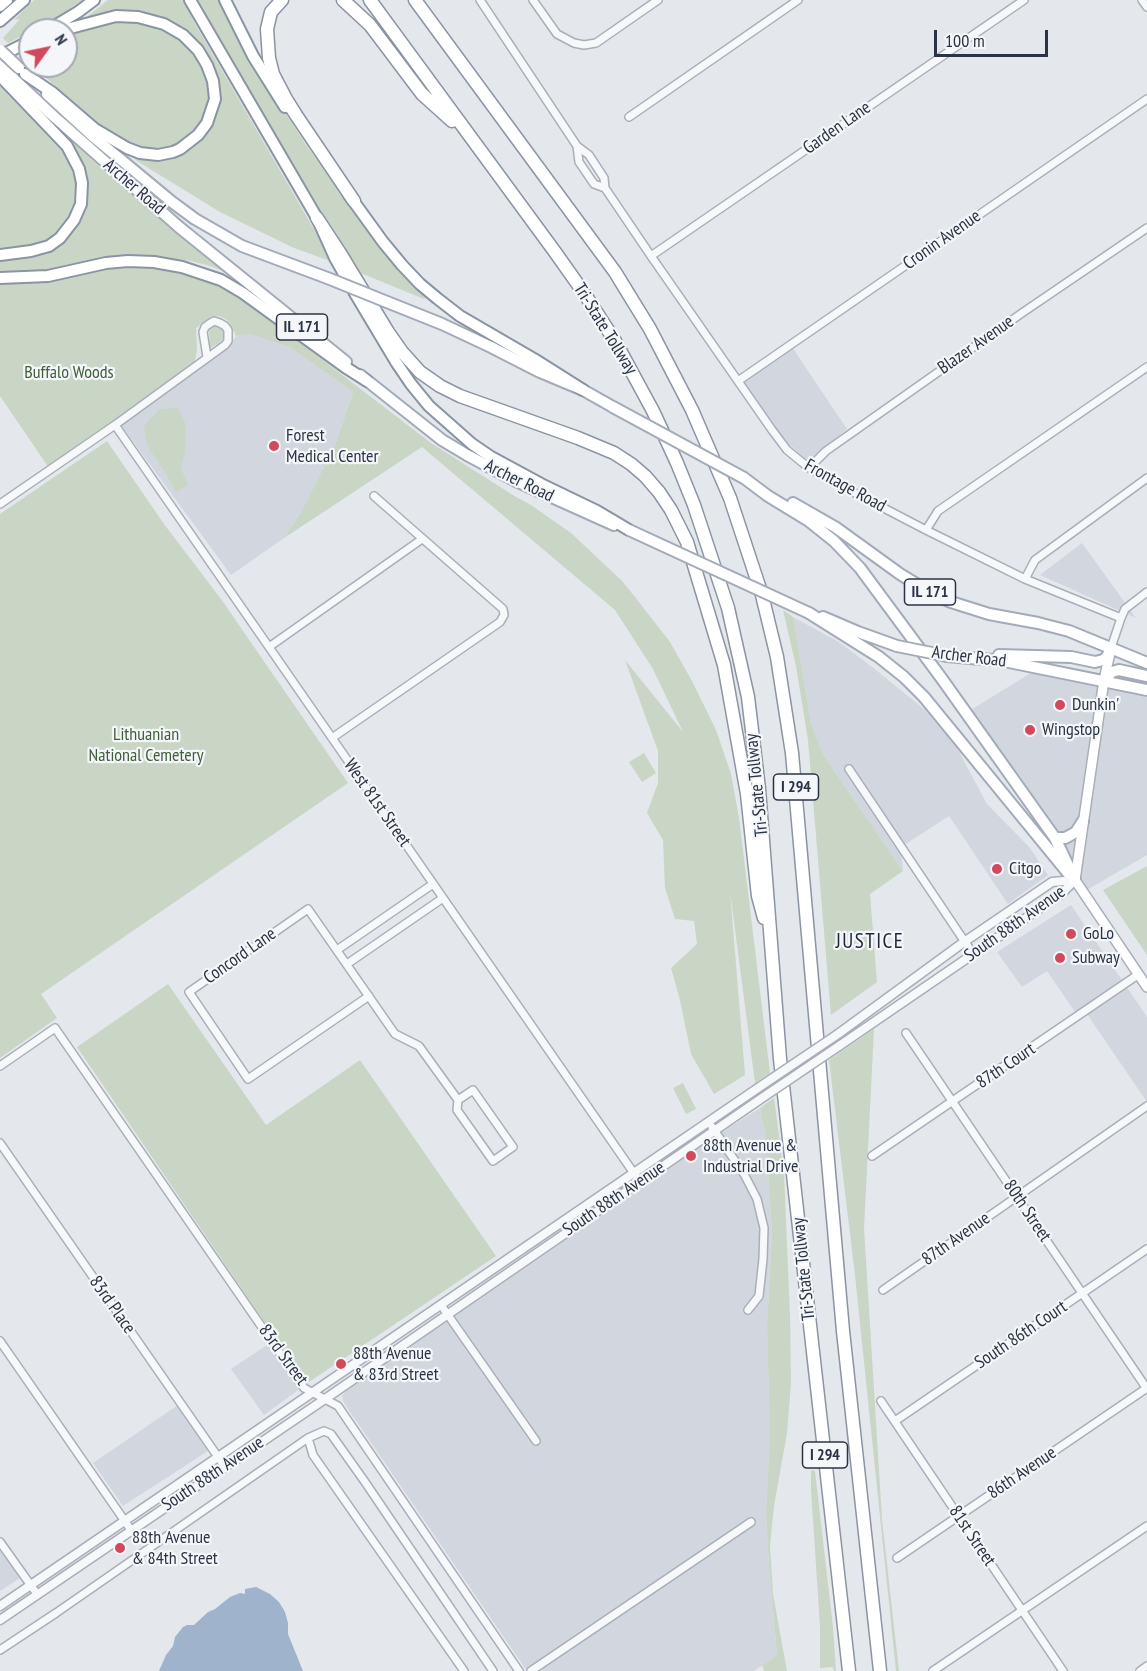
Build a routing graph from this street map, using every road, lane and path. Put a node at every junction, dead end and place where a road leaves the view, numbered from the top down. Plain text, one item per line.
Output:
1 (7, 0) edge
2 (24, 0) edge
3 (94, 0) edge
4 (190, 0) edge
5 (225, 0) edge
6 (282, 0) edge
7 (343, 0) edge
8 (370, 0) edge
9 (415, 0) edge
10 (480, 0) edge
11 (533, 0) edge
12 (658, 0) edge
13 (798, 0) edge
14 (1024, 0) edge
15 (1142, 0) edge
16 (0, 6) edge
17 (1147, 7) edge
18 (66, 18) edge
19 (0, 21) edge
20 (78, 26) edge
21 (18, 47) edge
22 (0, 50) edge
23 (0, 56) edge
24 (18, 67) edge
25 (2, 73) edge
26 (30, 78) edge
27 (32, 78) edge
28 (1147, 99) edge
29 (629, 117) dead end
30 (472, 139) junction
31 (577, 146) junction
32 (605, 188) junction
33 (354, 201) junction
34 (317, 218) junction
35 (1147, 228) edge
36 (0, 255) edge
37 (651, 256) junction
38 (0, 278) edge
39 (207, 357) junction
40 (1147, 367) edge
41 (367, 381) junction
42 (738, 381) junction
43 (582, 390) junction
44 (115, 425) junction
45 (809, 468) junction
46 (1147, 478) edge
47 (769, 493) junction
48 (374, 496) dead end
49 (0, 504) edge
50 (629, 530) junction
51 (926, 530) junction
52 (422, 539) junction
53 (1025, 579) junction
54 (1147, 592) edge
55 (808, 612) junction
56 (1120, 618) junction
57 (269, 647) junction
58 (1111, 648) junction
59 (972, 658) junction
60 (1147, 663) edge
61 (1147, 676) edge
62 (1104, 680) junction
63 (1147, 690) edge
64 (332, 738) junction
65 (849, 769) dead end
66 (1083, 821) junction
67 (1055, 838) junction
68 (1075, 880) junction
69 (434, 884) junction
70 (443, 898) junction
71 (964, 942) junction
72 (772, 945) junction
73 (337, 950) junction
74 (973, 954) junction
75 (347, 964) junction
76 (1138, 974) junction
77 (1147, 987) edge
78 (369, 996) junction
79 (906, 1033) dead end
80 (0, 1066) edge
81 (458, 1100) junction
82 (953, 1101) junction
83 (1147, 1106) edge
84 (708, 1122) junction
85 (714, 1131) junction
86 (0, 1143) edge
87 (872, 1156) dead end
88 (634, 1173) junction
89 (640, 1182) junction
90 (1017, 1197) junction
91 (1147, 1249) edge
92 (883, 1290) dead end
93 (1083, 1293) junction
94 (441, 1305) junction
95 (748, 1310) dead end
96 (447, 1314) junction
97 (0, 1341) edge
98 (1147, 1388) edge
99 (313, 1392) junction
100 (325, 1399) junction
101 (881, 1401) dead end
102 (895, 1421) junction
103 (308, 1438) junction
104 (536, 1441) dead end
105 (218, 1457) junction
106 (225, 1467) junction
107 (959, 1516) junction
108 (125, 1521) junction
109 (752, 1522) dead end
110 (1147, 1526) edge
111 (131, 1530) junction
112 (0, 1542) edge
113 (897, 1558) dead end
114 (31, 1585) junction
115 (37, 1594) junction
116 (0, 1606) edge
117 (1022, 1609) junction
118 (0, 1620) edge
119 (0, 1650) edge
120 (1147, 1666) edge
121 (464, 1671) edge
122 (493, 1671) edge
123 (519, 1671) edge
124 (531, 1671) edge
125 (849, 1671) edge
126 (880, 1671) edge
127 (933, 1671) edge
128 (1063, 1671) edge
129 (1140, 1671) edge

1 - 16 main road
2 - 19 main road
3 - 18 main road
4 - 34 main road
5 - 33 main road
6 - 33 highway
7 - 30 highway
8 - 30 highway, Tri-State Tollway / I 294
9 - 126 highway, Tri-State Tollway / I 294
10 - 31 street
11 - 12 street
13 - 29 street
14 - 37 street, Garden Lane
15 - 17 street
20 - 27 main road
21 - 23 main road
22 - 24 main road, Archer Road, bridge
25 - 36 main road
25 - 41 main road, Archer Road / IL 171
26 - 43 main road, Archer Road, bridge
28 - 42 street, Cronin Avenue
30 - 72 highway, Tri-State Tollway / I 294
31 - 32 street
31 - 32 street
32 - 37 street, Frontage Road
33 - 43 main road
34 - 50 main road
34 - 72 highway
35 - 45 street, Blazer Avenue
37 - 42 street, Frontage Road
38 - 41 main road
39 - 39 street
39 - 44 street
40 - 51 street
41 - 50 main road, Archer Road / IL 171
42 - 45 street, Frontage Road
43 - 47 main road, Archer Road, bridge
44 - 49 street
44 - 57 street, West 81st Street
45 - 51 street, Frontage Road
46 - 53 street
47 - 58 main road, IL 171
47 - 67 main road
48 - 52 street
50 - 55 main road, Archer Road / IL 171, bridge
51 - 53 street, Frontage Road
52 - 57 street
52 - 64 street
53 - 56 street, Frontage Road
54 - 56 street
55 - 59 main road, Archer Road / IL 171, bridge
55 - 68 main road
56 - 58 street
57 - 64 street, West 81st Street
58 - 59 main road
58 - 60 main road, IL 171
58 - 62 main road
59 - 62 main road, Archer Road / IL 171
61 - 62 main road
62 - 63 main road, Archer Road / IL 171
62 - 66 main road
64 - 69 street, West 81st Street
65 - 71 street
66 - 67 main road
66 - 68 main road
67 - 68 main road
68 - 71 street, South 88th Avenue
68 - 74 street, South 88th Avenue
68 - 76 main road
69 - 70 street, West 81st Street
69 - 73 street
70 - 75 street
70 - 88 street, West 81st Street
71 - 74 street
71 - 84 street, South 88th Avenue, bridge
72 - 125 highway, Tri-State Tollway / I 294
73 - 75 street, Concord Lane
73 - 78 street, Concord Lane
74 - 85 street, South 88th Avenue, bridge
75 - 78 street, Concord Lane
76 - 77 main road
76 - 82 street, 87th Court
78 - 81 street, Concord Lane
79 - 82 street, 80th Street
80 - 99 street, 83rd Street
81 - 81 street, Concord Lane
82 - 87 street, 87th Court
82 - 90 street, 80th Street
83 - 90 street, 87th Avenue
84 - 85 street
84 - 88 street, South 88th Avenue
85 - 89 street, South 88th Avenue
85 - 95 street
86 - 105 street, 83rd Place
88 - 89 street, West 81st Street
88 - 94 street, South 88th Avenue
89 - 96 street, South 88th Avenue
90 - 92 street, 87th Avenue
90 - 93 street, 80th Street
91 - 93 street, South 86th Court
93 - 98 street, 80th Street
93 - 102 street, South 86th Court
94 - 96 street
94 - 99 street, South 88th Avenue
96 - 100 street, South 88th Avenue
96 - 104 street
97 - 108 street
98 - 107 street, 86th Avenue
99 - 100 street, 83rd Street
99 - 105 street, South 88th Avenue
100 - 106 street, South 88th Avenue
100 - 123 street, 83rd Street
101 - 102 street, 81st Street
102 - 107 street, 81st Street
103 - 119 street
103 - 121 street
103 - 122 street
105 - 106 street, 83rd Place
105 - 108 street, South 88th Avenue
106 - 111 street, South 88th Avenue
107 - 113 street, 86th Avenue
107 - 117 street, 81st Street
108 - 111 street
108 - 114 street, South 88th Avenue
109 - 124 street
110 - 117 street
111 - 115 street, South 88th Avenue
112 - 114 street
114 - 115 street
114 - 116 street, South 88th Avenue
115 - 118 street, South 88th Avenue
117 - 127 street
117 - 128 street, 81st Street
120 - 129 street

